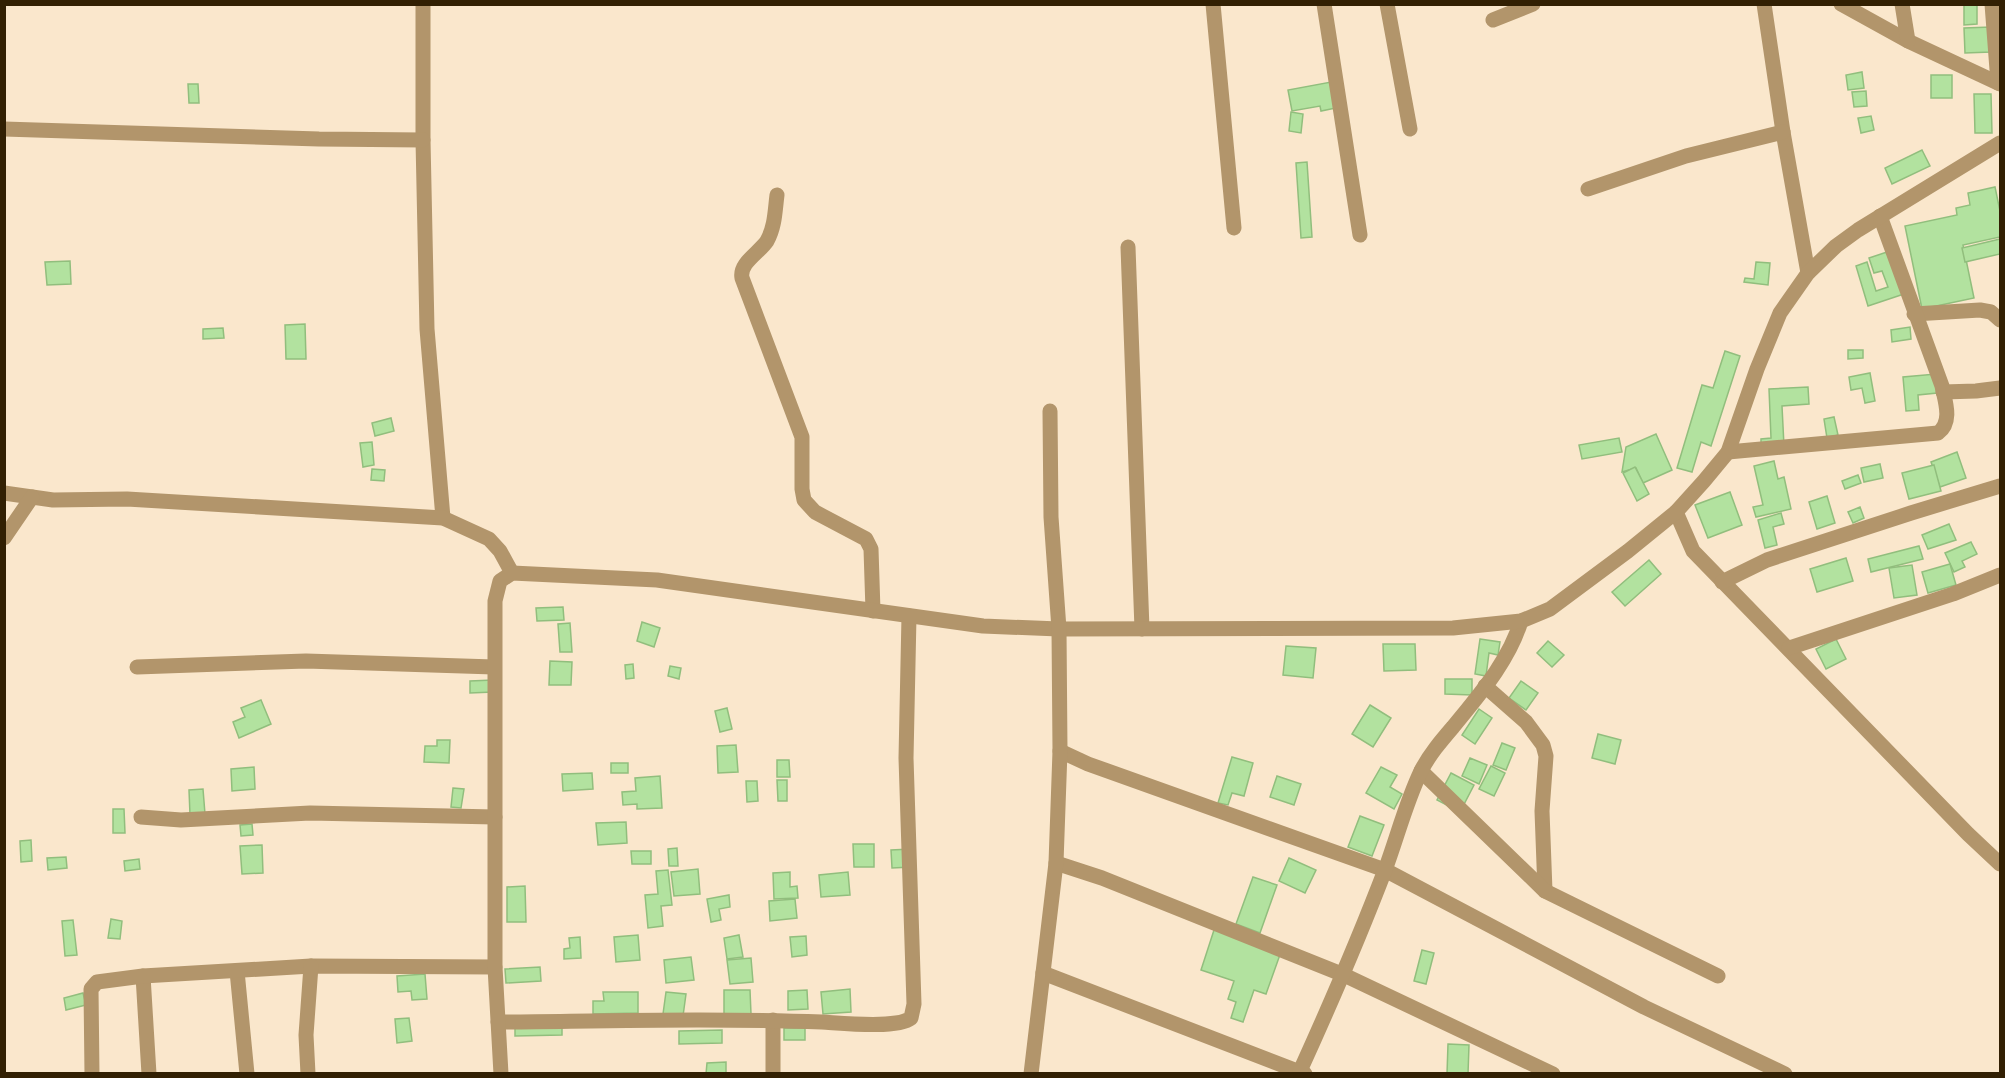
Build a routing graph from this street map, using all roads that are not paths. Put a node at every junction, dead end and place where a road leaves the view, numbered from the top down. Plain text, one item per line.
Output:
1 (423, 4) edge
2 (1214, 4) edge
3 (1324, 4) edge
4 (1387, 4) edge
5 (1533, 4) edge
6 (1764, 4) edge
7 (1841, 4) edge
8 (1902, 4) edge
9 (1992, 4) edge
10 (1493, 20) dead end
11 (1908, 41) junction
12 (2000, 84) edge
13 (4, 129) edge
14 (1410, 129) dead end
15 (1784, 132) junction
16 (423, 140) junction
17 (2001, 143) edge
18 (1588, 189) dead end
19 (777, 195) dead end
20 (1881, 216) junction
21 (1234, 228) dead end
22 (1360, 235) dead end
23 (1128, 247) dead end
24 (1808, 273) junction
25 (1914, 314) junction
26 (2001, 320) edge
27 (2001, 388) edge
28 (1943, 392) junction
29 (1050, 411) dead end
30 (1728, 452) junction
31 (2001, 486) edge
32 (4, 494) edge
33 (32, 497) junction
34 (1676, 512) junction
35 (443, 518) junction
36 (4, 538) edge
37 (512, 573) junction
38 (2001, 575) edge
39 (1722, 582) junction
40 (873, 611) junction
41 (909, 616) junction
42 (1521, 621) junction
43 (1059, 629) junction
44 (1142, 629) junction
45 (1789, 648) junction
46 (138, 667) dead end
47 (494, 667) junction
48 (1485, 686) junction
49 (1060, 751) junction
50 (1421, 771) junction
51 (141, 817) dead end
52 (495, 817) junction
53 (1056, 863) junction
54 (2001, 864) edge
55 (1385, 870) junction
56 (1545, 891) junction
57 (311, 966) junction
58 (495, 967) junction
59 (237, 971) junction
60 (1043, 973) junction
61 (1344, 975) junction
62 (143, 976) junction
63 (1718, 976) dead end
64 (773, 1020) junction
65 (498, 1022) junction
66 (1303, 1072) edge
67 (92, 1074) edge
68 (149, 1074) edge
69 (247, 1074) edge
70 (308, 1074) edge
71 (501, 1074) edge
72 (773, 1074) edge
73 (1031, 1074) edge
74 (1553, 1074) edge
75 (1785, 1074) edge

1 - 16 street
2 - 21 street
3 - 22 street
4 - 14 street
5 - 10 street
6 - 15 street
7 - 11 street
8 - 11 street
9 - 12 street
11 - 12 street
13 - 16 street
15 - 18 street
15 - 24 street
16 - 35 street
17 - 20 street
19 - 40 street
20 - 24 street
20 - 25 street
23 - 44 street
24 - 30 street
25 - 26 street
25 - 28 street
27 - 28 street
28 - 30 street
29 - 43 street
30 - 34 street
31 - 39 street
32 - 33 street
33 - 35 street
33 - 36 street
34 - 39 street
34 - 42 street
35 - 37 street
37 - 40 street
37 - 47 street
38 - 45 street
39 - 45 street
40 - 41 street
41 - 43 street
41 - 64 street
42 - 44 street
42 - 48 street
43 - 44 street
43 - 49 street
45 - 54 street
46 - 47 street
47 - 52 street
48 - 50 street
48 - 56 street
49 - 53 street
49 - 55 street
50 - 55 street
50 - 56 street
51 - 52 street
52 - 58 street
53 - 60 street
53 - 61 street
55 - 61 street
55 - 75 street
56 - 63 street
57 - 58 street
57 - 59 street
57 - 70 street
58 - 65 street
59 - 62 street
59 - 69 street
60 - 66 street
60 - 73 street
61 - 66 street
61 - 74 street
62 - 67 street
62 - 68 street
64 - 65 street
64 - 72 street
65 - 71 street

